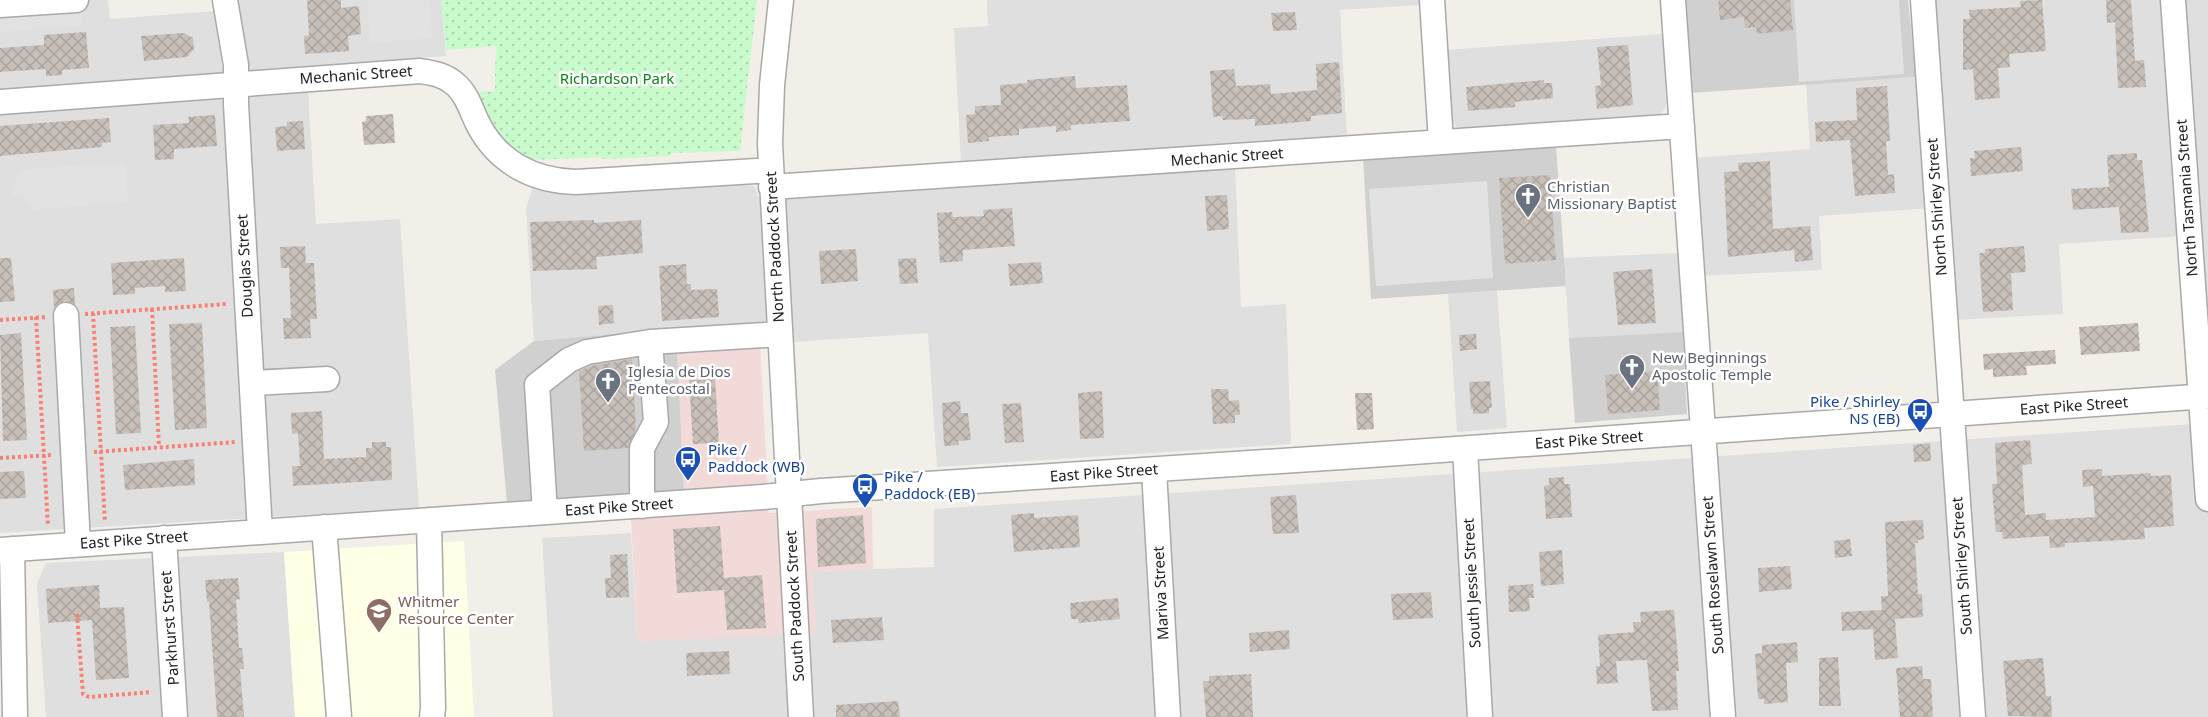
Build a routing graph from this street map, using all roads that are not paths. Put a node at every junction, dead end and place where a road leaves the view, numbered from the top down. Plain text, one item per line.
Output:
1 (76, 0) edge
2 (225, 0) edge
3 (781, 0) edge
4 (1432, 0) edge
5 (1673, 0) edge
6 (1923, 0) edge
7 (2173, 0) edge
8 (10, 3) edge
9 (236, 84) junction
10 (0, 102) edge
11 (1682, 126) junction
12 (1441, 142) junction
13 (771, 178) junction
14 (66, 315) road end
15 (780, 334) junction
16 (650, 342) junction
17 (327, 379) dead end
18 (252, 383) junction
19 (2204, 397) edge
20 (1952, 415) junction
21 (1703, 432) junction
22 (1465, 449) junction
23 (1154, 470) junction
24 (789, 494) junction
25 (2208, 499) edge
26 (642, 506) junction
27 (545, 512) junction
28 (429, 520) junction
29 (324, 527) junction
30 (260, 532) junction
31 (164, 538) junction
32 (78, 544) junction
33 (6, 550) edge
34 (15, 717) edge
35 (175, 717) edge
36 (339, 717) edge
37 (432, 717) edge
38 (801, 717) edge
39 (1168, 717) edge
40 (1480, 717) edge
41 (1723, 717) edge
42 (1973, 717) edge

1 - 8 street
2 - 9 street, Douglas Street
3 - 13 street, North Paddock Street
4 - 12 street
5 - 11 street, South Roselawn Street
6 - 20 street, North Shirley Street
7 - 19 street, North Tasmania Street
9 - 10 street, Mechanic Street
9 - 13 street, Mechanic Street
9 - 18 street, Douglas Street
11 - 12 street, Mechanic Street
11 - 21 street, South Roselawn Street
12 - 13 street, Mechanic Street
13 - 15 street, North Paddock Street
14 - 32 street
15 - 16 street
15 - 24 street, North Paddock Street
16 - 26 street
16 - 27 street
17 - 18 street
18 - 30 street, Douglas Street
19 - 20 street, East Pike Street
19 - 25 street, North Tasmania Street
20 - 21 street, East Pike Street
20 - 42 street, South Shirley Street
21 - 22 street, East Pike Street
21 - 41 street, South Roselawn Street
22 - 23 street, East Pike Street
22 - 40 street, South Jessie Street
23 - 24 street, East Pike Street
23 - 39 street, Mariva Street
24 - 26 street, East Pike Street
24 - 38 street, South Paddock Street
26 - 27 street, East Pike Street
27 - 28 street, East Pike Street
28 - 29 street, East Pike Street
28 - 37 street
29 - 30 street, East Pike Street
29 - 36 street
30 - 31 street, East Pike Street
31 - 32 street, East Pike Street
31 - 35 street, Parkhurst Street
32 - 33 street, East Pike Street
33 - 34 street

